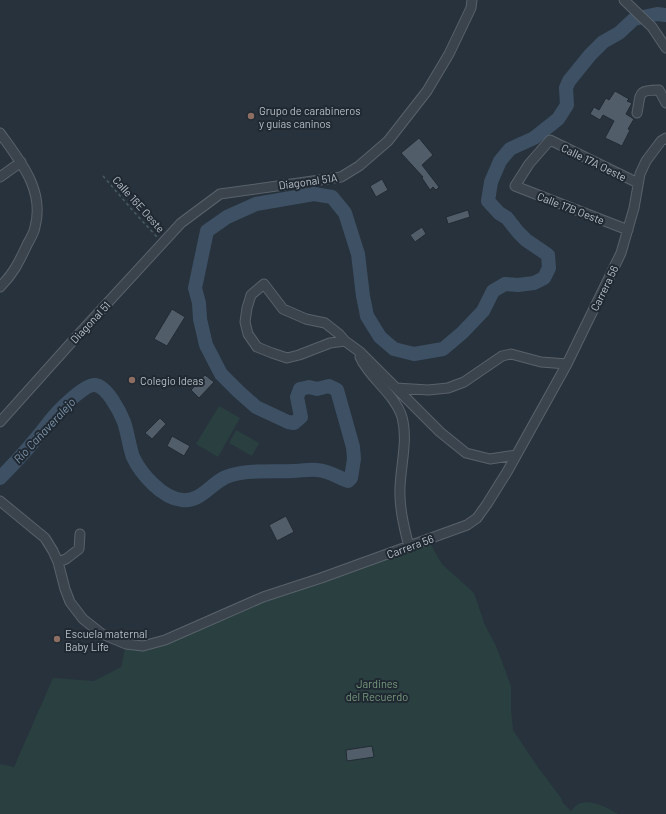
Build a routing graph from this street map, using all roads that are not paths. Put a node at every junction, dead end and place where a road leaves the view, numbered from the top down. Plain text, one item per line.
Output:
1 (472, 0) edge
2 (627, 3) edge
3 (666, 48) edge
4 (666, 103) edge
5 (637, 114) dead end
6 (0, 133) edge
7 (666, 138) edge
8 (21, 162) junction
9 (0, 177) edge
10 (638, 183) junction
11 (515, 186) joint
12 (181, 223) joint
13 (628, 230) junction
14 (0, 287) edge
15 (345, 342) junction
16 (360, 352) junction
17 (567, 364) junction
18 (396, 388) junction
19 (0, 422) edge
20 (516, 455) junction
21 (0, 501) edge
22 (80, 534) dead end
23 (409, 547) junction
24 (58, 562) junction

1 - 12 street, Diagonal 51A
2 - 3 street
4 - 5 street
6 - 8 street
7 - 10 street, Carrera 56
8 - 9 street
8 - 14 street
10 - 11 street, Calle 17A Oeste
10 - 13 street, Carrera 56
11 - 13 street, Calle 17B Oeste
12 - 19 street, Diagonal 51
13 - 17 street, Carrera 56
15 - 15 street
15 - 16 street
16 - 18 street
16 - 23 street
17 - 18 street
17 - 20 street, Carrera 56
18 - 20 street
20 - 23 street, Carrera 56
21 - 24 street, Carrera 56
22 - 24 street
23 - 24 street, Carrera 56

